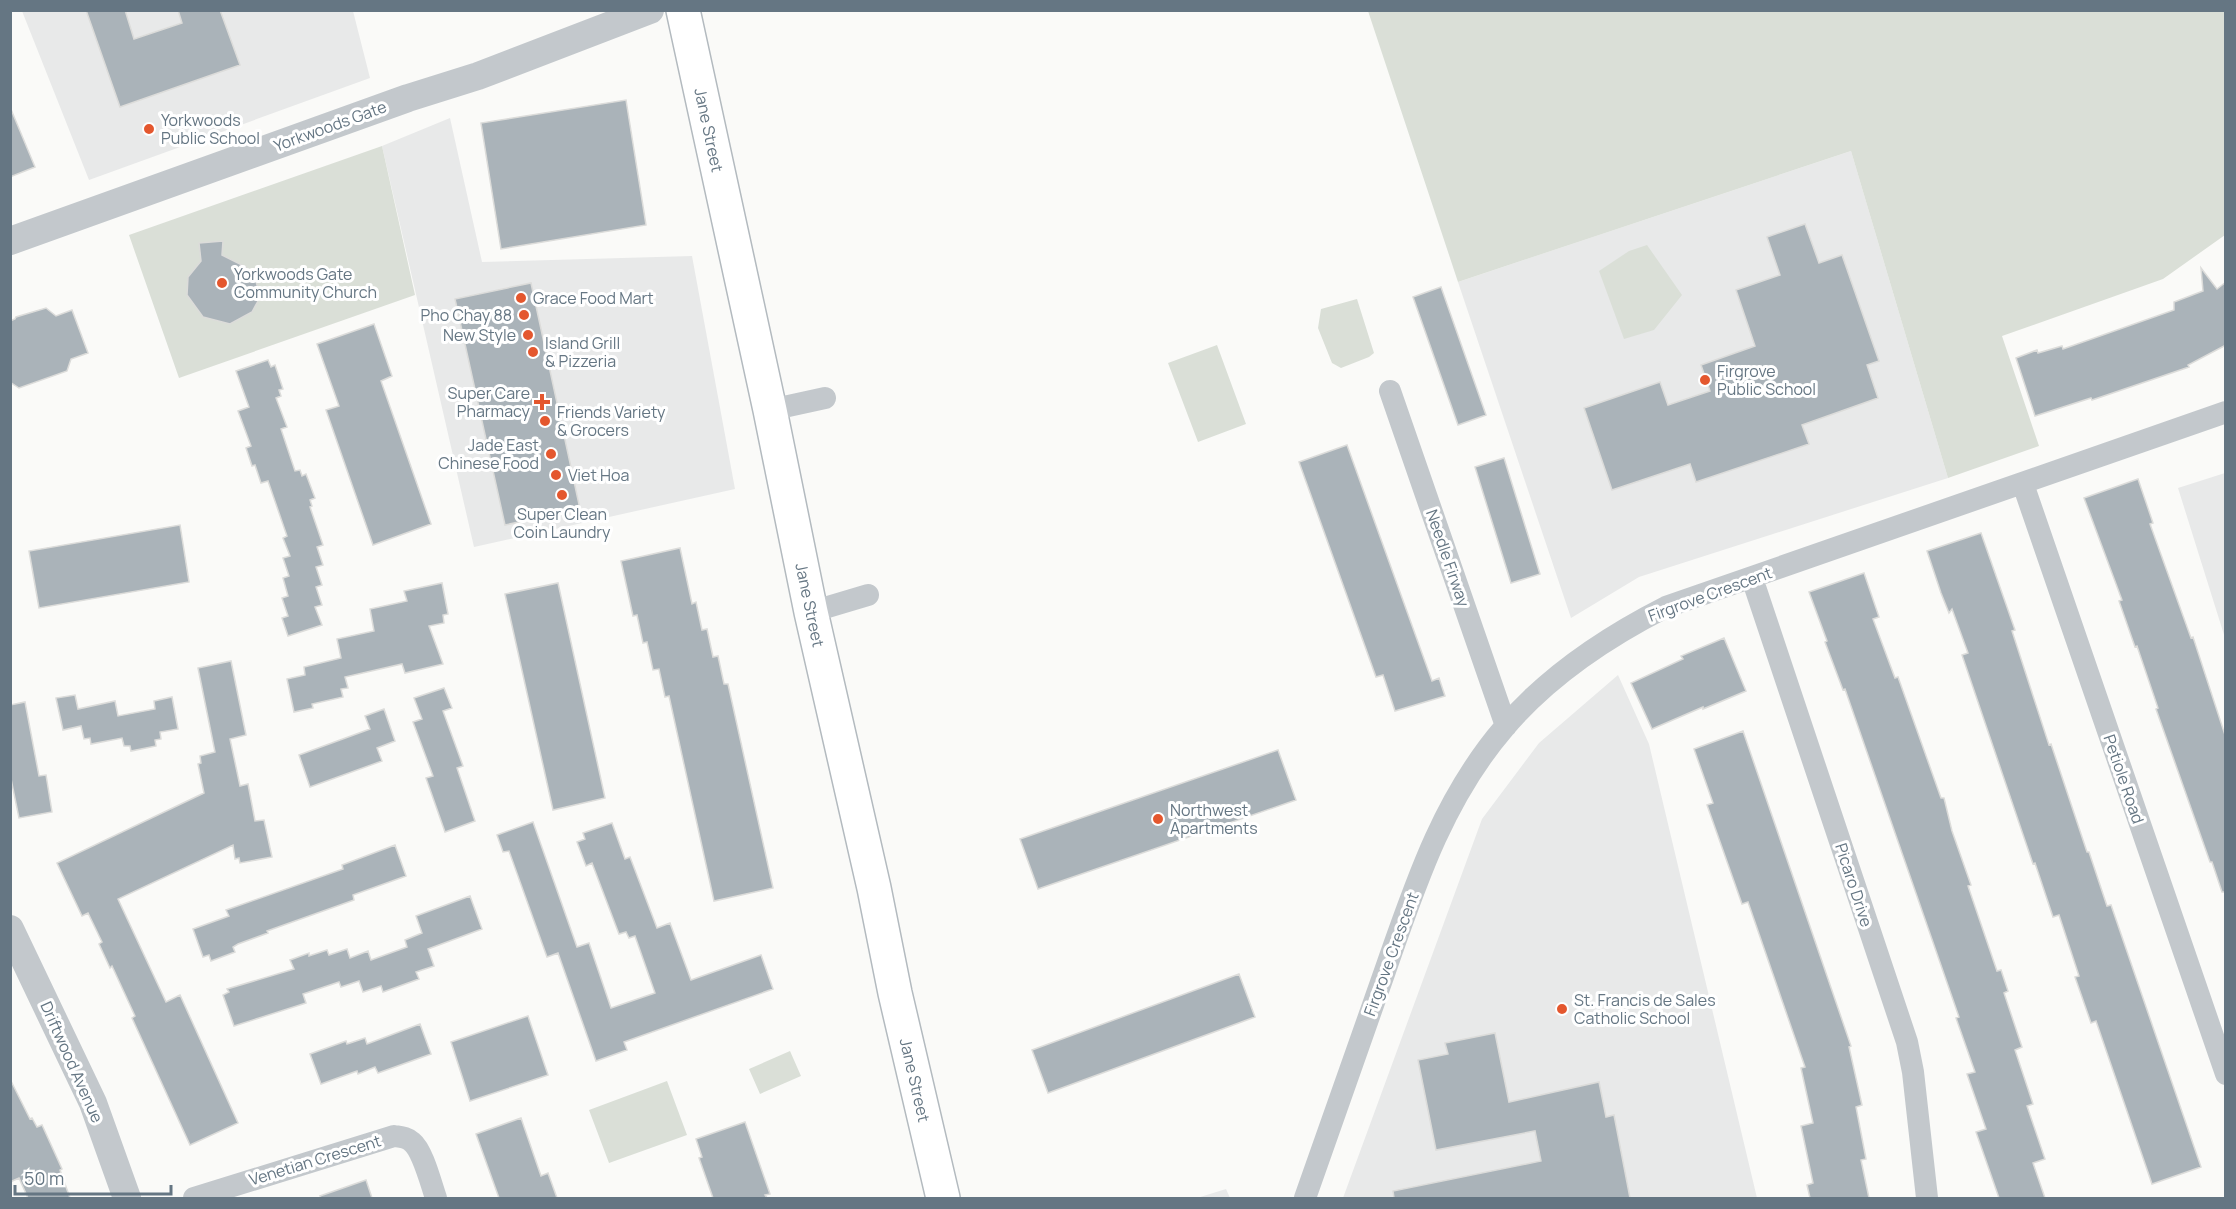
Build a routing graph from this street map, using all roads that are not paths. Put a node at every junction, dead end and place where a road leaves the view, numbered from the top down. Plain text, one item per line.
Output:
1 (650, 10) edge
2 (683, 10) edge
3 (10, 242) edge
4 (1389, 391) dead end
5 (825, 398) dead end
6 (770, 410) junction
7 (2226, 412) edge
8 (2023, 484) junction
9 (1752, 578) junction
10 (868, 595) dead end
11 (811, 612) junction
12 (1506, 726) junction
13 (10, 929) edge
14 (2226, 1074) edge
15 (127, 1198) edge
16 (194, 1198) edge
17 (436, 1198) edge
18 (943, 1198) edge
19 (1305, 1198) edge
20 (1927, 1198) edge

1 - 3 street, Yorkwoods Gate
2 - 6 main road, Jane Street
4 - 12 street, Needle Firway
5 - 6 street
6 - 11 main road, Jane Street
7 - 8 street, Firgrove Crescent
8 - 9 street, Firgrove Crescent
8 - 14 street, Petiole Road
9 - 12 street, Firgrove Crescent
9 - 20 street, Picaro Drive
10 - 11 street
11 - 18 main road, Jane Street
12 - 19 street, Firgrove Crescent
13 - 15 street, Driftwood Avenue
16 - 17 street, Venetian Crescent

